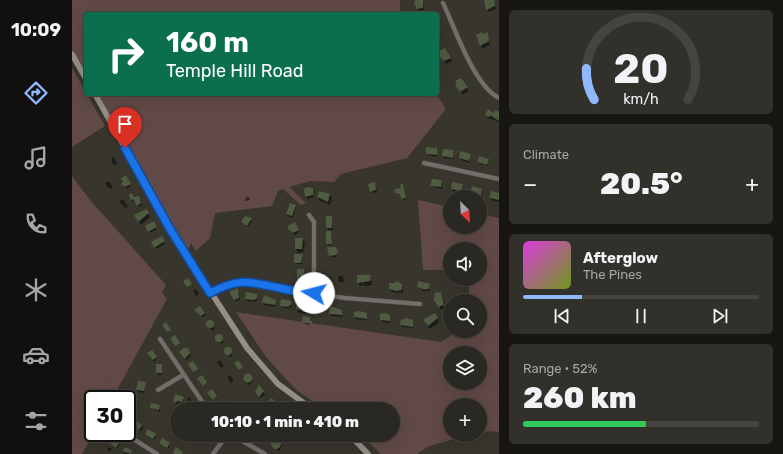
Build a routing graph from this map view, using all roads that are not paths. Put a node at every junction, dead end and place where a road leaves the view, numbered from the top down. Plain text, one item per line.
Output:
1 (443, 3) dead end
2 (72, 54) edge
3 (84, 75) edge
4 (95, 96) edge
5 (499, 98) edge
6 (424, 164) dead end
7 (499, 179) edge
8 (309, 215) dead end
9 (210, 293) junction
10 (314, 293) junction
11 (420, 304) dead end
12 (160, 340) dead end
13 (183, 375) junction
14 (158, 390) dead end
15 (202, 402) edge
16 (301, 402) edge
17 (136, 441) edge
18 (221, 442) edge
19 (244, 442) edge
20 (357, 442) edge
21 (157, 454) edge
22 (212, 454) edge
23 (265, 454) edge
24 (368, 454) edge

1 - 5 street
2 - 3 main road
4 - 9 main road
6 - 7 street
8 - 10 street
9 - 10 street
9 - 16 main road
10 - 11 street
12 - 13 street
13 - 14 street
13 - 15 street
17 - 21 street
18 - 22 street
19 - 23 street
20 - 24 main road

